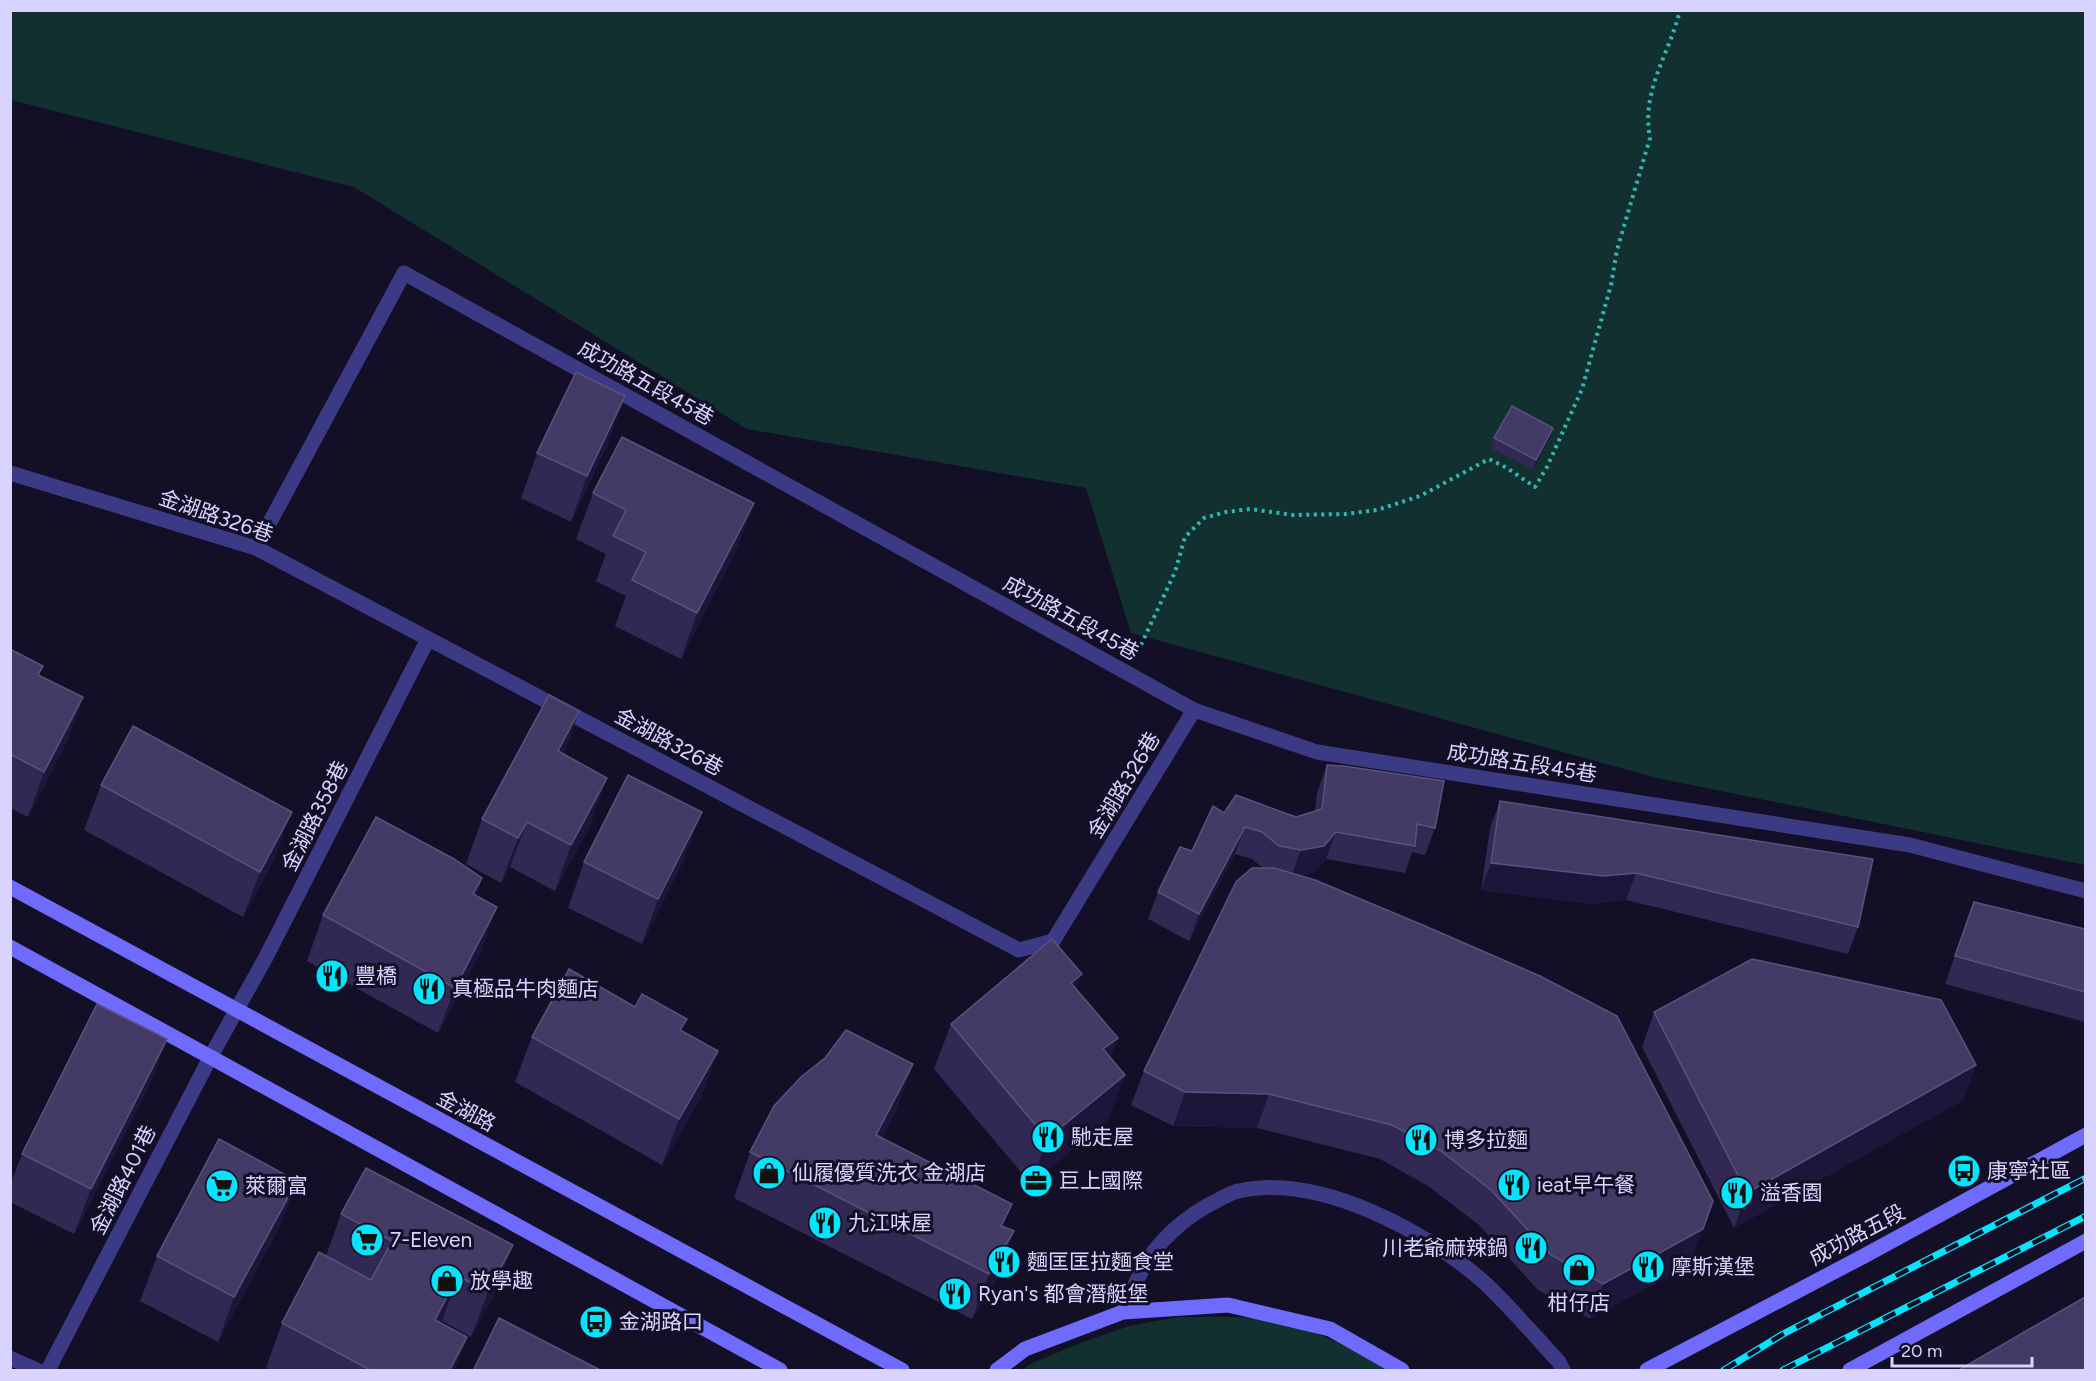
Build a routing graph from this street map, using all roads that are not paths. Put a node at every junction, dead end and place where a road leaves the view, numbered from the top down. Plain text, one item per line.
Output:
1 (10, 473) edge
2 (256, 548) junction
3 (429, 639) junction
4 (1194, 710) junction
5 (10, 887) edge
6 (2085, 891) edge
7 (10, 946) edge
8 (237, 1011) junction
9 (211, 1056) junction
10 (2085, 1135) edge
11 (2085, 1241) edge
12 (1124, 1312) junction
13 (10, 1358) edge
14 (37, 1371) edge
15 (48, 1371) edge
16 (780, 1371) edge
17 (902, 1371) edge
18 (997, 1371) edge
19 (1402, 1371) edge
20 (1563, 1371) edge
21 (1647, 1371) edge
22 (1850, 1371) edge

1 - 2 street, 金湖路326巷
2 - 3 street, 金湖路326巷
2 - 4 street, 成功路五段45巷
3 - 4 street, 金湖路326巷
3 - 8 street, 金湖路358巷
4 - 6 street, 成功路五段45巷
5 - 8 main road, 金湖路
7 - 9 main road
8 - 9 street, 金湖路401巷
8 - 17 main road, 金湖路
9 - 15 street, 金湖路401巷
9 - 16 main road
10 - 21 main road, 成功路五段
11 - 22 main road
12 - 18 main road
12 - 19 main road
12 - 20 street
13 - 14 street

